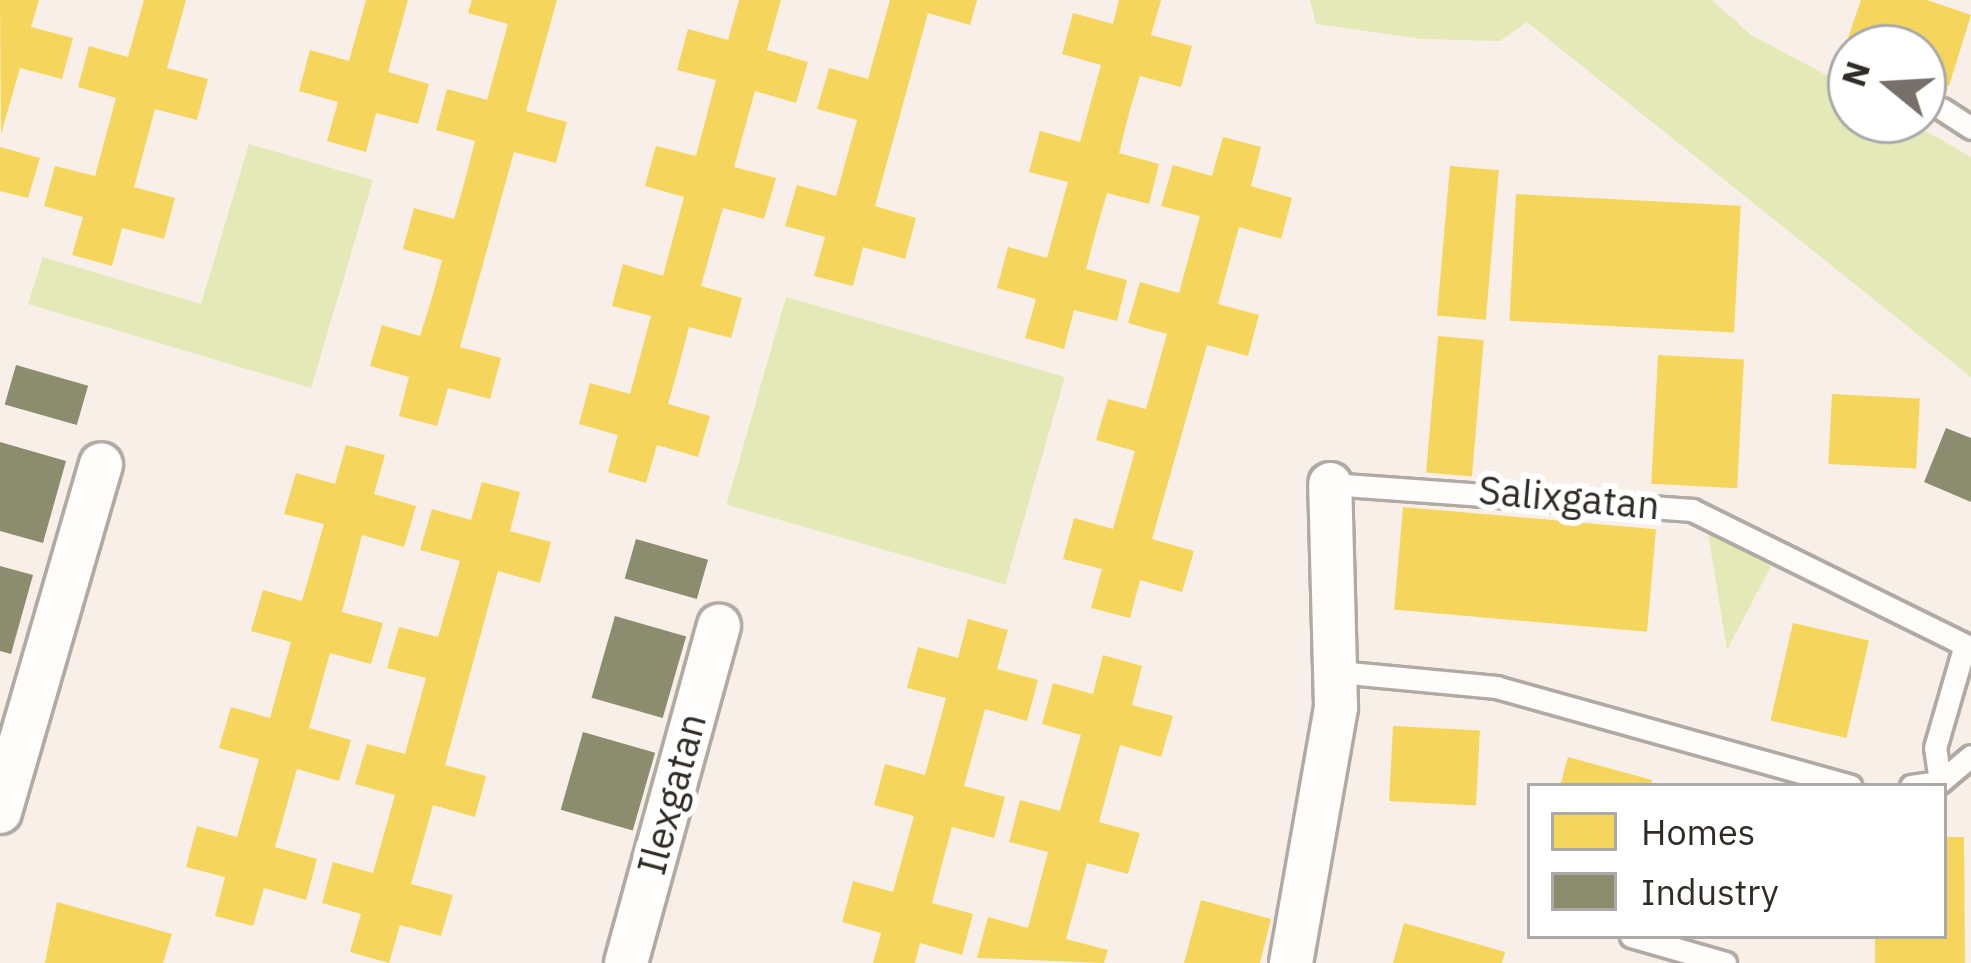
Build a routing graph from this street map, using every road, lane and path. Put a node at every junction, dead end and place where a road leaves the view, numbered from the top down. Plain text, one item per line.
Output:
1 (101, 464) dead end
2 (1330, 484) joint
3 (719, 626) dead end
4 (1968, 646) edge
5 (1338, 672) junction
6 (1971, 756) edge
7 (1940, 782) junction
8 (1839, 783) edge
9 (1933, 783) edge
10 (0, 812) edge
11 (1641, 939) edge
12 (626, 963) edge
13 (1291, 963) edge
14 (1725, 963) edge

1 - 10 street
2 - 4 lane, Salixgatan
2 - 5 street, Salixgatan
3 - 12 street, Ilexgatan
4 - 7 lane, Salixgatan
5 - 8 lane
5 - 13 street, Salixgatan
6 - 7 lane
7 - 9 lane
11 - 14 lane

